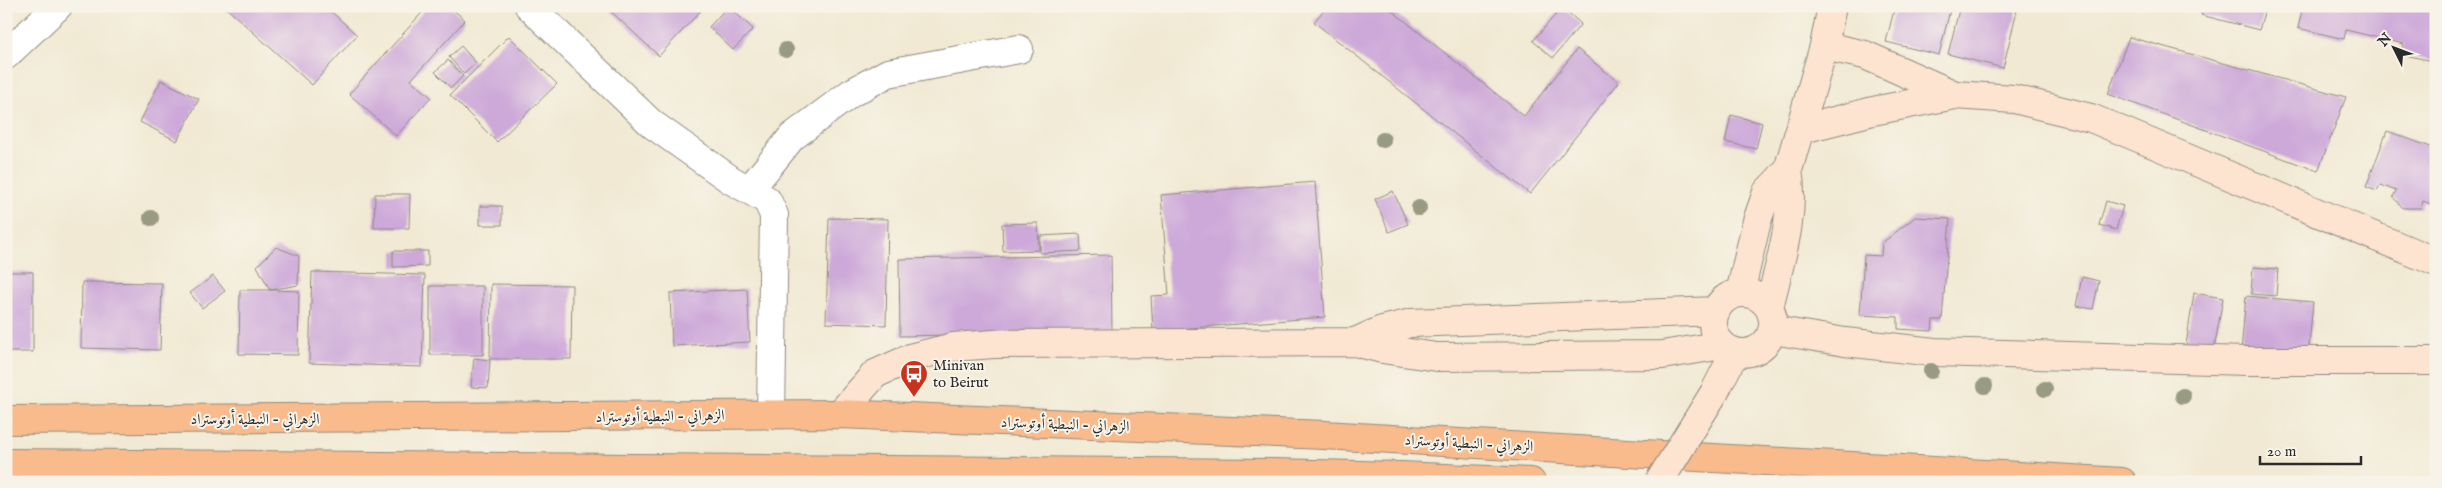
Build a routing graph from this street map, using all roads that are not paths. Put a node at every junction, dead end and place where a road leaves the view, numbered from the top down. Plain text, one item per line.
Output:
1 (58, 6) edge
2 (529, 6) edge
3 (1832, 6) edge
4 (1824, 46) junction
5 (1020, 50) dead end
6 (6, 55) edge
7 (1955, 95) junction
8 (1799, 130) junction
9 (1788, 170) junction
10 (750, 189) junction
11 (2436, 262) edge
12 (1740, 293) junction
13 (1716, 311) junction
14 (1771, 319) junction
15 (1355, 342) junction
16 (1729, 348) junction
17 (2436, 361) edge
18 (840, 414) junction
19 (771, 415) junction
20 (6, 420) edge
21 (6, 462) edge
22 (1280, 478) edge
23 (1400, 479) edge
24 (1531, 482) edge
25 (1659, 482) edge
26 (2122, 482) edge

1 - 6 street
2 - 10 street
3 - 4 main road
4 - 7 main road
4 - 8 main road
5 - 10 street
7 - 8 main road
7 - 11 main road
8 - 9 main road
9 - 12 main road
9 - 14 main road
10 - 19 street
12 - 13 main road
12 - 14 main road
13 - 15 main road
13 - 16 main road
14 - 16 main road
14 - 17 main road
15 - 16 main road
15 - 18 main road
16 - 25 main road, bridge
18 - 19 highway, الزهراني - النبطية أوتوستراد
18 - 26 highway, الزهراني - النبطية أوتوستراد
19 - 20 highway, الزهراني - النبطية أوتوستراد
21 - 22 highway
22 - 23 highway
23 - 24 highway

